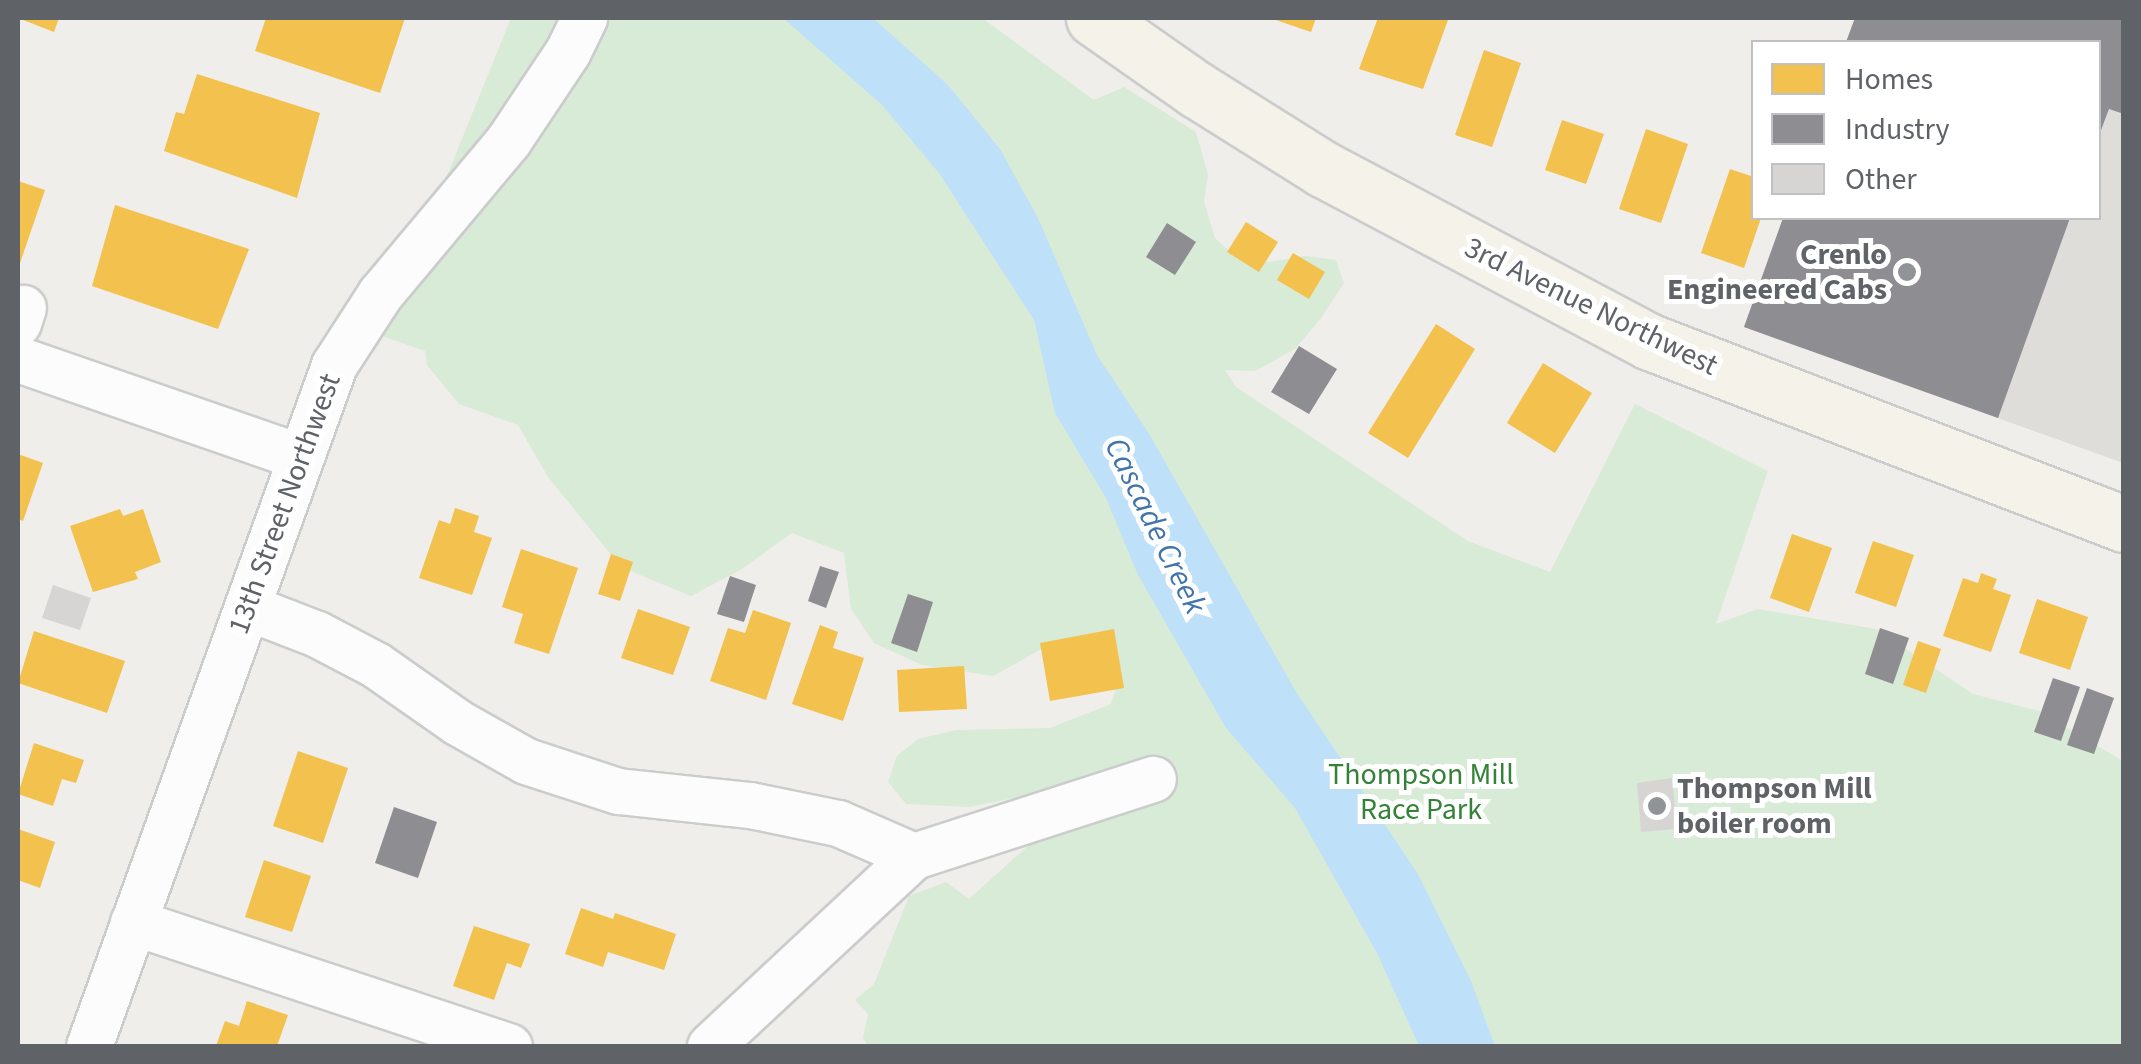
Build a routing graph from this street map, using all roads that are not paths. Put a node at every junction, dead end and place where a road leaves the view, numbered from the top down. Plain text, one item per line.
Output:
1 (584, 18) edge
2 (1094, 18) edge
3 (18, 360) edge
4 (298, 456) junction
5 (2124, 524) edge
6 (247, 607) junction
7 (1153, 779) dead end
8 (914, 856) junction
9 (134, 922) junction
10 (89, 1046) edge
11 (509, 1046) edge
12 (710, 1046) edge

1 - 4 street, 13th Street Northwest
2 - 5 main road, 3rd Avenue Northwest
3 - 4 street
4 - 6 street, 13th Street Northwest
6 - 8 street
6 - 9 street, 13th Street Northwest
7 - 8 street
8 - 12 street
9 - 10 street, 13th Street Northwest
9 - 11 street

